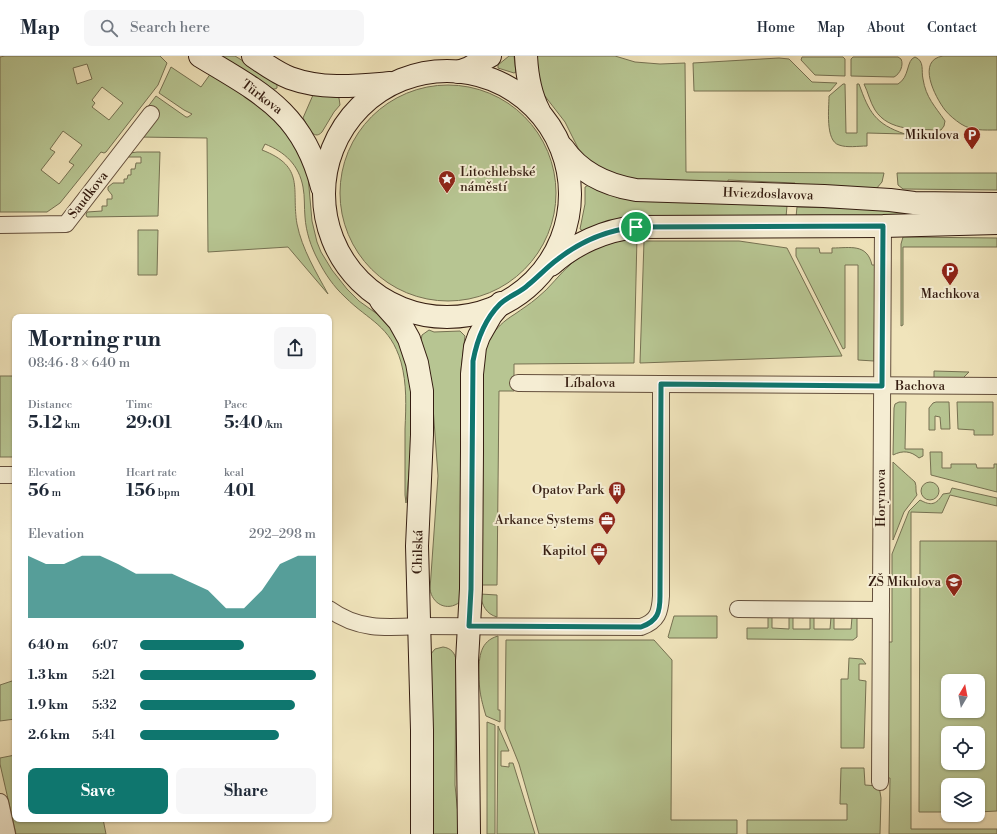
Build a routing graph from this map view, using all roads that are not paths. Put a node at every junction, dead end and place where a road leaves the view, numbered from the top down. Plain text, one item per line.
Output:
1 (200, 56) edge
2 (253, 56) edge
3 (490, 56) edge
4 (526, 56) edge
5 (458, 72) junction
6 (397, 82) junction
7 (151, 114) dead end
8 (544, 119) junction
9 (557, 140) junction
10 (325, 198) junction
11 (997, 204) edge
12 (997, 223) edge
13 (0, 226) edge
14 (883, 226) junction
15 (537, 277) junction
16 (367, 287) junction
17 (501, 303) junction
18 (518, 383) dead end
19 (661, 384) junction
20 (882, 386) junction
21 (997, 386) edge
22 (0, 475) edge
23 (12, 475) edge
24 (738, 609) dead end
25 (881, 610) junction
26 (332, 611) edge
27 (419, 626) junction
28 (469, 626) junction
29 (880, 782) dead end
30 (0, 802) edge
31 (7, 834) edge
32 (422, 834) edge
33 (469, 834) edge

1 - 10 main road, Türkova
2 - 6 main road
3 - 5 main road
4 - 8 main road
5 - 6 main road
5 - 8 main road
6 - 10 main road
7 - 13 street, Saudkova
8 - 9 main road
9 - 11 main road, Hviezdoslavova
9 - 15 main road
10 - 16 main road
12 - 14 main road
14 - 15 main road
14 - 20 street, Bachova
15 - 17 main road
16 - 17 main road
16 - 27 main road, Chilská
17 - 28 main road
18 - 19 street, Líbalova
19 - 20 street, Líbalova
19 - 28 street
20 - 21 street, Bachova
20 - 25 street, Horynova
22 - 23 street
24 - 25 street
25 - 29 street, Horynova
26 - 27 street
27 - 28 street
27 - 32 main road, Chilská
28 - 33 main road
30 - 31 street

